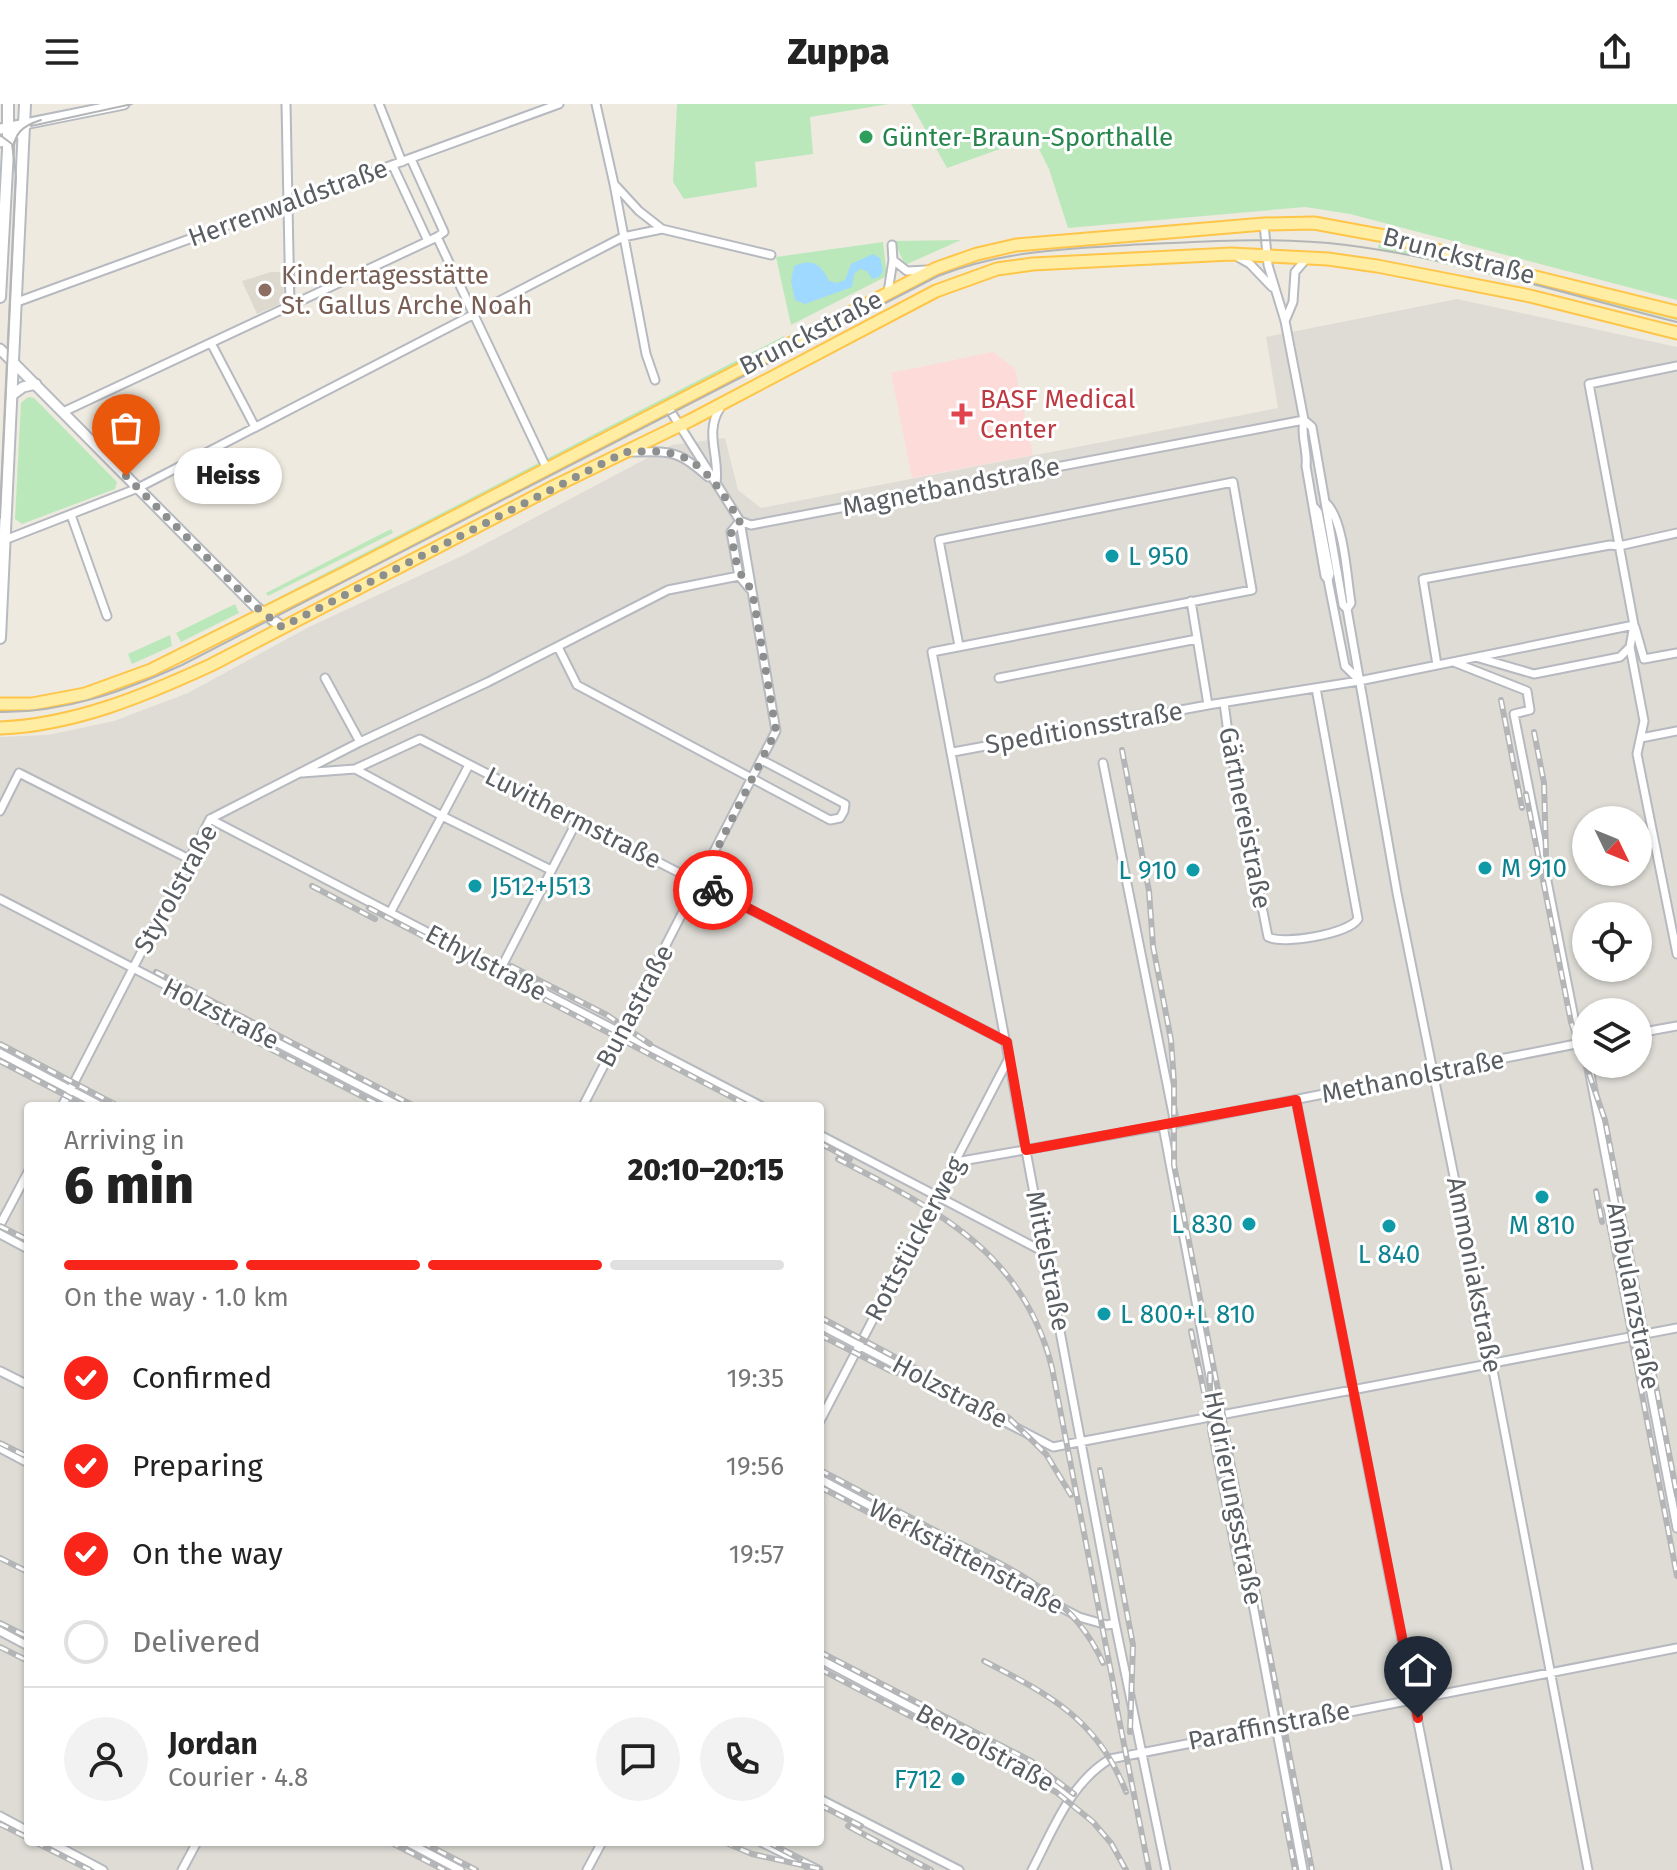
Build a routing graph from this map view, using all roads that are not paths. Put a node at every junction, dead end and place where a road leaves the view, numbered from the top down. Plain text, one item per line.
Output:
1 (8, 104) edge
2 (25, 104) edge
3 (124, 104) edge
4 (286, 104) edge
5 (379, 104) edge
6 (559, 104) edge
7 (596, 104) edge
8 (25, 126) junction
9 (4, 128) edge
10 (4, 141) edge
11 (411, 159) junction
12 (402, 162) junction
13 (393, 166) junction
14 (614, 184) junction
15 (288, 202) junction
16 (1264, 224) junction
17 (662, 229) junction
18 (441, 234) junction
19 (623, 237) junction
20 (428, 241) junction
21 (892, 245) dead end
22 (1231, 254) junction
23 (771, 255) dead end
24 (1266, 255) junction
25 (1308, 258) junction
26 (893, 260) junction
27 (937, 268) junction
28 (1275, 290) junction
29 (887, 294) junction
30 (0, 297) edge
31 (17, 302) junction
32 (290, 306) junction
33 (1677, 312) edge
34 (473, 313) junction
35 (1285, 321) junction
36 (1677, 333) edge
37 (211, 343) junction
38 (0, 349) edge
39 (13, 362) junction
40 (1677, 366) edge
41 (655, 380) dead end
42 (36, 384) junction
43 (12, 395) junction
44 (723, 403) junction
45 (668, 407) junction
46 (63, 412) junction
47 (1304, 420) junction
48 (680, 426) junction
49 (255, 427) junction
50 (625, 452) junction
51 (547, 469) junction
52 (716, 483) junction
53 (138, 488) junction
54 (1327, 504) junction
55 (1314, 507) junction
56 (71, 515) junction
57 (740, 521) junction
58 (1677, 533) edge
59 (2, 541) edge
60 (1619, 546) junction
61 (749, 574) junction
62 (739, 576) junction
63 (752, 590) junction
64 (1191, 601) junction
65 (1345, 607) junction
66 (263, 614) junction
67 (107, 616) dead end
68 (1335, 617) junction
69 (1634, 625) junction
70 (282, 627) junction
71 (0, 638) edge
72 (1197, 639) junction
73 (959, 646) junction
74 (558, 647) junction
75 (1630, 647) junction
76 (1677, 653) edge
77 (1475, 657) junction
78 (1453, 661) junction
79 (1437, 665) junction
80 (325, 678) dead end
81 (999, 678) dead end
82 (1359, 681) junction
83 (1316, 688) junction
84 (1224, 703) junction
85 (0, 704) edge
86 (1208, 705) junction
87 (0, 728) edge
88 (1677, 731) edge
89 (1641, 738) junction
90 (360, 742) junction
91 (953, 752) junction
92 (762, 760) junction
93 (1103, 763) dead end
94 (469, 765) junction
95 (355, 769) junction
96 (302, 773) junction
97 (753, 778) junction
98 (0, 811) edge
99 (442, 816) junction
100 (210, 819) junction
101 (578, 819) junction
102 (189, 859) junction
103 (551, 870) junction
104 (700, 883) junction
105 (0, 899) edge
106 (390, 913) junction
107 (1677, 954) edge
108 (132, 968) junction
109 (500, 970) junction
110 (1572, 1008) edge
111 (1677, 1026) edge
112 (1652, 1030) edge
113 (621, 1034) junction
114 (1007, 1042) junction
115 (1572, 1045) edge
116 (0, 1053) edge
117 (1010, 1057) junction
118 (1433, 1072) junction
119 (1591, 1078) edge
120 (71, 1090) junction
121 (1296, 1100) junction
122 (64, 1102) edge
123 (94, 1102) edge
124 (391, 1102) edge
125 (585, 1102) edge
126 (753, 1102) edge
127 (1175, 1124) junction
128 (1163, 1126) junction
129 (824, 1137) edge
130 (1026, 1150) junction
131 (956, 1162) junction
132 (24, 1180) edge
133 (937, 1196) junction
134 (0, 1225) edge
135 (0, 1234) edge
136 (24, 1247) edge
137 (1046, 1253) junction
138 (824, 1327) edge
139 (1677, 1328) edge
140 (1640, 1335) junction
141 (860, 1345) junction
142 (1492, 1365) junction
143 (0, 1371) edge
144 (24, 1383) edge
145 (1355, 1390) junction
146 (824, 1413) edge
147 (1218, 1417) junction
148 (1082, 1441) junction
149 (0, 1448) edge
150 (24, 1461) edge
151 (824, 1481) edge
152 (1677, 1528) edge
153 (1115, 1623) junction
154 (0, 1631) edge
155 (24, 1644) edge
156 (1677, 1648) edge
157 (824, 1661) edge
158 (1550, 1672) junction
159 (1414, 1698) junction
160 (1275, 1725) junction
161 (1143, 1751) junction
162 (1071, 1797) junction
163 (824, 1801) edge
164 (0, 1816) edge
165 (24, 1829) edge
166 (58, 1846) edge
167 (195, 1846) edge
168 (415, 1846) edge
169 (600, 1846) edge
170 (769, 1846) edge
171 (103, 1870) edge
172 (182, 1870) edge
173 (460, 1870) edge
174 (587, 1870) edge
175 (818, 1870) edge
176 (959, 1870) edge
177 (1032, 1870) edge
178 (1166, 1870) edge
179 (1303, 1870) edge
180 (1447, 1870) edge
181 (1588, 1870) edge

1 - 9 main road
2 - 8 main road
3 - 8 street
4 - 15 street
5 - 12 street
6 - 11 street, Herrenwaldstraße
7 - 14 street
8 - 9 street
8 - 10 street
8 - 31 main road
9 - 10 main road
10 - 30 main road
11 - 12 street, Herrenwaldstraße
11 - 18 street
12 - 13 street, Herrenwaldstraße
13 - 15 street, Herrenwaldstraße
13 - 20 street
14 - 17 street
14 - 19 street
15 - 31 street, Herrenwaldstraße
15 - 32 street
16 - 24 street, Ammoniakstraße
16 - 27 main road, Brunckstraße
16 - 33 main road, Brunckstraße
17 - 19 street
17 - 23 street
18 - 20 street
18 - 34 street
19 - 34 street
19 - 41 street
20 - 32 street
21 - 26 street
22 - 24 main road, Brunckstraße
22 - 28 street
22 - 44 main road, Brunckstraße
24 - 25 main road, Brunckstraße
24 - 28 street, Ammoniakstraße
25 - 35 street, Ammoniakstraße
25 - 36 main road, Brunckstraße
26 - 27 street
26 - 29 street
27 - 29 main road, Brunckstraße
28 - 35 street, Ammoniakstraße
29 - 45 main road, Brunckstraße
31 - 39 main road
32 - 37 street
34 - 49 street
34 - 51 street
35 - 47 street, Ammoniakstraße
37 - 46 street
37 - 49 street
38 - 39 street
39 - 42 street
39 - 43 main road
40 - 60 street
42 - 43 street
42 - 46 street
43 - 59 main road
44 - 48 main road, Brunckstraße
44 - 52 street
45 - 48 street
45 - 51 main road, Brunckstraße
46 - 53 street
47 - 54 street, Ammoniakstraße
47 - 55 street, Ammoniakstraße
47 - 57 street, Magnetbandstraße
48 - 50 main road, Brunckstraße
48 - 52 street
49 - 53 street
50 - 52 street
50 - 70 main road, Brunckstraße
51 - 66 main road, Brunckstraße
52 - 57 street
53 - 56 street
53 - 66 street
54 - 55 street
54 - 65 street, Ammoniakstraße
55 - 68 street, Ammoniakstraße
56 - 59 street
56 - 67 street
57 - 61 street
57 - 62 street
58 - 60 street
59 - 71 main road
60 - 69 street
60 - 79 street
61 - 62 street
61 - 63 street
62 - 63 street
62 - 74 street
63 - 92 street
64 - 72 street
64 - 73 street
64 - 73 street
65 - 68 street
65 - 82 street, Ammoniakstraße
66 - 70 street
66 - 85 main road, Brunckstraße
68 - 82 street, Ammoniakstraße
69 - 75 street
69 - 76 street
69 - 77 street, Speditionsstraße
70 - 87 main road, Brunckstraße
72 - 81 street
72 - 86 street
73 - 91 street, Mittelstraße
74 - 90 street, Styrolstraße
74 - 97 street
75 - 77 street
75 - 89 street
77 - 78 street, Speditionsstraße
78 - 79 street, Speditionsstraße
78 - 110 street
79 - 82 street, Speditionsstraße
80 - 90 street
82 - 83 street, Speditionsstraße
82 - 118 street, Ammoniakstraße
83 - 84 street, Speditionsstraße
83 - 84 street, Gärtnereistraße
84 - 86 street, Speditionsstraße
86 - 91 street, Speditionsstraße
88 - 89 street
89 - 107 street
90 - 96 street, Styrolstraße
91 - 114 street, Mittelstraße
92 - 97 street
92 - 97 street
93 - 127 street
94 - 95 street, Luvithermstraße
94 - 99 street
94 - 101 street, Luvithermstraße
95 - 96 street, Luvithermstraße
95 - 99 street
96 - 100 street, Styrolstraße
97 - 104 street, Bunastraße
98 - 102 street
99 - 103 street
99 - 106 street
100 - 102 street, Styrolstraße
100 - 106 street, Ethylstraße
101 - 103 street
101 - 104 street, Luvithermstraße
102 - 108 street, Styrolstraße
103 - 109 street
104 - 113 street, Bunastraße
104 - 114 street, Luvithermstraße
105 - 108 street, Holzstraße
106 - 109 street, Ethylstraße
108 - 120 street, Styrolstraße
108 - 124 street, Holzstraße
109 - 113 street, Ethylstraße
111 - 112 street
113 - 125 street, Bunastraße
113 - 126 street, Ethylstraße
114 - 117 street, Mittelstraße
115 - 118 street, Methanolstraße
116 - 120 street
117 - 130 street, Mittelstraße
117 - 131 street, Rottstückerweg
118 - 121 street, Methanolstraße
118 - 142 street, Ammoniakstraße
119 - 140 street, Ambulanzstraße
120 - 122 street, Styrolstraße
120 - 123 street
121 - 127 street, Methanolstraße
121 - 145 street
127 - 128 street, Methanolstraße
128 - 130 street, Methanolstraße
128 - 147 street, Hydrierungsstraße
129 - 133 street
130 - 131 street, Methanolstraße
130 - 137 street, Mittelstraße
131 - 133 street, Rottstückerweg
132 - 134 street
133 - 137 street
133 - 141 street, Rottstückerweg
135 - 136 street
137 - 148 street, Mittelstraße
138 - 141 street, Holzstraße
139 - 140 street, Holzstraße
140 - 142 street, Holzstraße
140 - 152 street, Ambulanzstraße
141 - 146 street, Rottstückerweg
141 - 148 street, Holzstraße
142 - 145 street, Holzstraße
142 - 158 street, Ammoniakstraße
143 - 144 street
145 - 147 street, Holzstraße
145 - 159 street
147 - 148 street, Holzstraße
147 - 160 street, Hydrierungsstraße
148 - 153 street, Mittelstraße
149 - 150 street
151 - 153 street, Werkstättenstraße
153 - 161 street, Mittelstraße
154 - 155 street
156 - 158 street, Paraffinstraße
157 - 162 street, Benzolstraße
158 - 159 street, Paraffinstraße
158 - 181 street, Ammoniakstraße
159 - 160 street, Paraffinstraße
159 - 180 street
160 - 161 street, Paraffinstraße
160 - 179 street, Hydrierungsstraße
161 - 162 street, Benzolstraße
161 - 178 street, Mittelstraße
162 - 177 street
163 - 176 street
164 - 165 street
166 - 171 street
167 - 172 street
168 - 173 street
169 - 174 street
170 - 175 street

